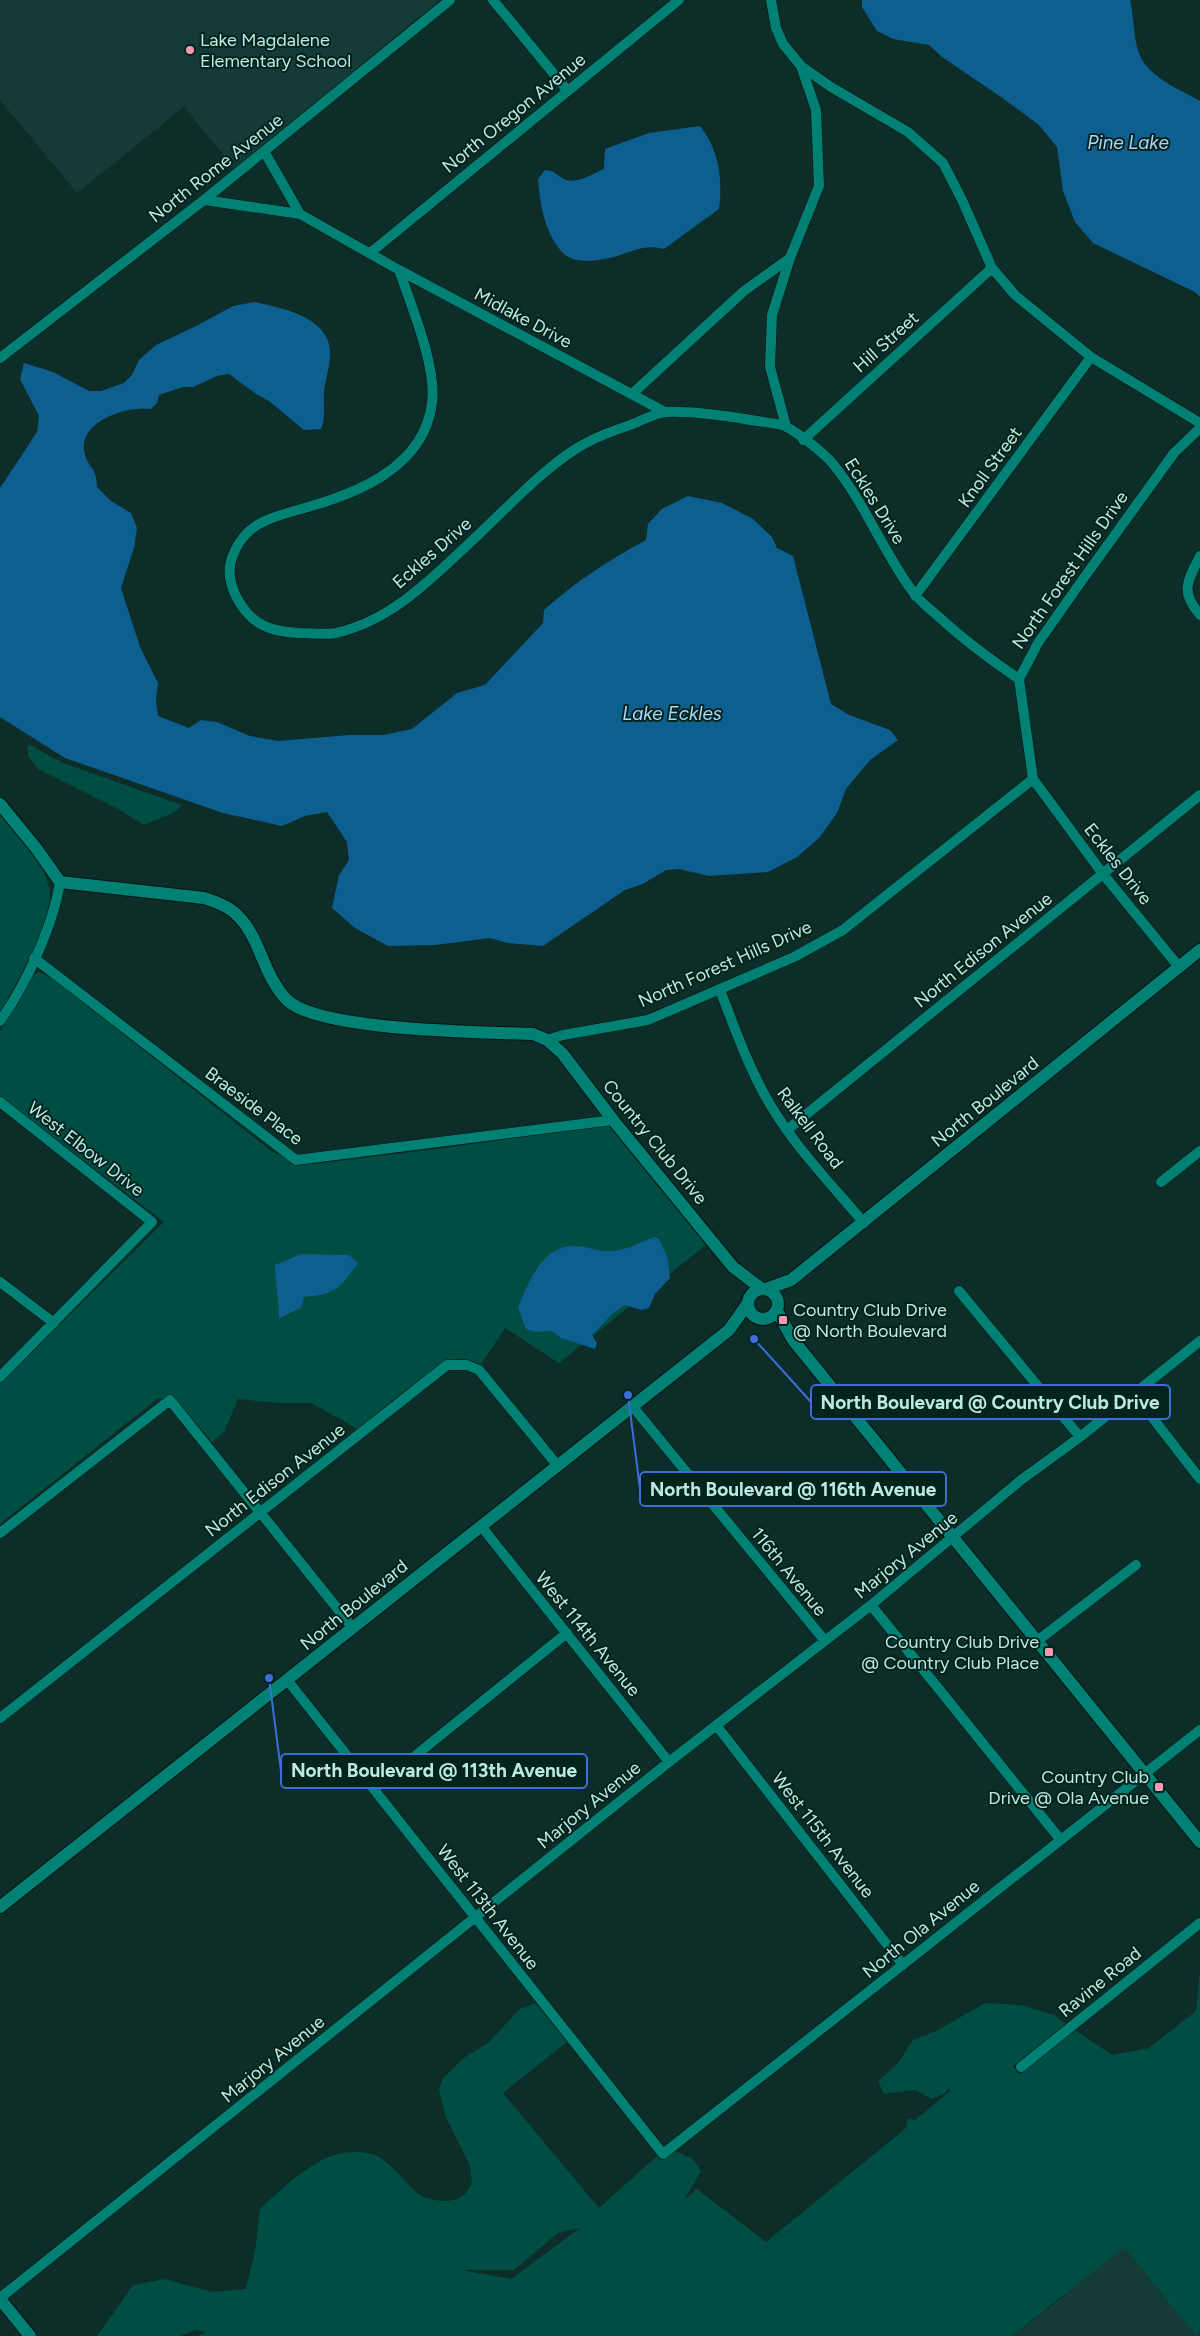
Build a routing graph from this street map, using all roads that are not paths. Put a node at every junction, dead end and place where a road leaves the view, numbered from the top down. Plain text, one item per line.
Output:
1 (450, 0) edge
2 (493, 0) edge
3 (678, 0) edge
4 (772, 0) edge
5 (801, 66) junction
6 (567, 90) junction
7 (264, 151) junction
8 (204, 200) junction
9 (300, 214) junction
10 (370, 253) junction
11 (790, 258) junction
12 (992, 268) junction
13 (399, 270) junction
14 (1091, 357) junction
15 (0, 358) edge
16 (632, 394) junction
17 (664, 412) junction
18 (1200, 424) edge
19 (786, 426) junction
20 (1200, 428) edge
21 (803, 440) junction
22 (1200, 556) edge
23 (915, 596) junction
24 (1200, 615) edge
25 (1019, 679) junction
26 (1033, 779) junction
27 (1200, 795) edge
28 (0, 804) edge
29 (1103, 874) junction
30 (60, 882) junction
31 (1200, 950) edge
32 (34, 958) junction
33 (1179, 967) junction
34 (720, 990) junction
35 (0, 1022) edge
36 (548, 1040) junction
37 (0, 1102) edge
38 (613, 1120) junction
39 (787, 1130) junction
40 (1200, 1151) edge
41 (1161, 1182) dead end
42 (864, 1223) junction
43 (733, 1267) junction
44 (791, 1280) junction
45 (0, 1282) edge
46 (764, 1289) junction
47 (959, 1291) dead end
48 (749, 1301) junction
49 (778, 1307) junction
50 (762, 1319) junction
51 (54, 1323) junction
52 (729, 1330) junction
53 (793, 1340) junction
54 (1200, 1341) edge
55 (0, 1377) edge
56 (1134, 1394) junction
57 (633, 1407) junction
58 (1080, 1437) junction
59 (558, 1466) junction
60 (1200, 1479) edge
61 (261, 1512) junction
62 (481, 1526) junction
63 (0, 1533) edge
64 (954, 1537) junction
65 (1136, 1565) dead end
66 (871, 1605) junction
67 (353, 1628) junction
68 (567, 1634) junction
69 (1037, 1640) junction
70 (825, 1641) junction
71 (288, 1681) junction
72 (0, 1718) edge
73 (716, 1726) junction
74 (1200, 1730) edge
75 (669, 1762) junction
76 (1144, 1773) junction
77 (374, 1789) junction
78 (1060, 1839) junction
79 (1200, 1842) edge
80 (0, 1907) edge
81 (475, 1917) junction
82 (1200, 1923) edge
83 (903, 1964) junction
84 (1021, 2067) dead end
85 (663, 2154) joint
86 (0, 2299) edge
87 (30, 2336) edge

1 - 7 street, North Rome Avenue
2 - 6 street
3 - 6 street, North Oregon Avenue
4 - 5 street
5 - 11 street
5 - 12 street
6 - 10 street, North Oregon Avenue
7 - 8 street, North Rome Avenue
7 - 9 street
8 - 9 street
8 - 15 street, North Rome Avenue
9 - 10 street
10 - 13 street
11 - 16 street
11 - 19 street
12 - 14 street
12 - 21 street, Hill Street
13 - 16 street, Midlake Drive
13 - 17 street, Eckles Drive
14 - 18 street
14 - 23 street, Knoll Street
16 - 17 street, Midlake Drive
17 - 19 street, Eckles Drive
19 - 21 street, Eckles Drive
20 - 25 street, North Forest Hills Drive
21 - 23 street, Eckles Drive
22 - 24 street
23 - 25 street, Eckles Drive
25 - 26 street
26 - 29 street, Eckles Drive
26 - 34 street, North Forest Hills Drive
27 - 29 street, North Edison Avenue
28 - 30 street
29 - 33 street, Eckles Drive
29 - 39 street, North Edison Avenue
30 - 32 street
30 - 36 street
31 - 33 street, North Boulevard
32 - 35 street
32 - 38 street, Braeside Place
33 - 42 street, North Boulevard
34 - 36 street, North Forest Hills Drive
34 - 39 street, Ralkell Road
36 - 38 street, Country Club Drive
37 - 51 street, West Elbow Drive
38 - 43 street, Country Club Drive
39 - 42 street, Ralkell Road
40 - 41 street
42 - 44 street, North Boulevard
43 - 46 street, Country Club Drive
43 - 48 street, Country Club Drive
44 - 46 street, North Boulevard
44 - 49 street, North Boulevard
45 - 51 street
46 - 48 street
46 - 49 street
47 - 58 street
48 - 50 street
48 - 52 street, North Boulevard
49 - 50 street
49 - 53 street
50 - 52 street, North Boulevard
50 - 53 street
51 - 55 street
52 - 57 street, North Boulevard
53 - 64 street
54 - 56 street, Marjory Avenue
56 - 58 street, Marjory Avenue
56 - 60 street
57 - 59 street, North Boulevard
57 - 70 street, 116th Avenue
58 - 64 street, Marjory Avenue
59 - 61 street, North Edison Avenue
59 - 62 street, North Boulevard
61 - 63 street
61 - 67 street
61 - 72 street, North Edison Avenue
62 - 67 street, North Boulevard
62 - 68 street, West 114th Avenue
64 - 66 street, Marjory Avenue
64 - 69 street
65 - 69 street
66 - 70 street, Marjory Avenue
66 - 78 street
67 - 71 street, North Boulevard
68 - 75 street, West 114th Avenue
68 - 77 street
69 - 76 street
70 - 73 street, Marjory Avenue
71 - 77 street, West 113th Avenue
71 - 80 street, North Boulevard
73 - 75 street, Marjory Avenue
73 - 83 street, West 115th Avenue
74 - 76 street, North Ola Avenue
75 - 81 street, Marjory Avenue
76 - 78 street, North Ola Avenue
76 - 79 street
77 - 81 street, West 113th Avenue
78 - 83 street, North Ola Avenue
81 - 85 street, West 113th Avenue
81 - 86 street, Marjory Avenue
82 - 84 street, Ravine Road
83 - 85 street, North Ola Avenue
86 - 87 street

